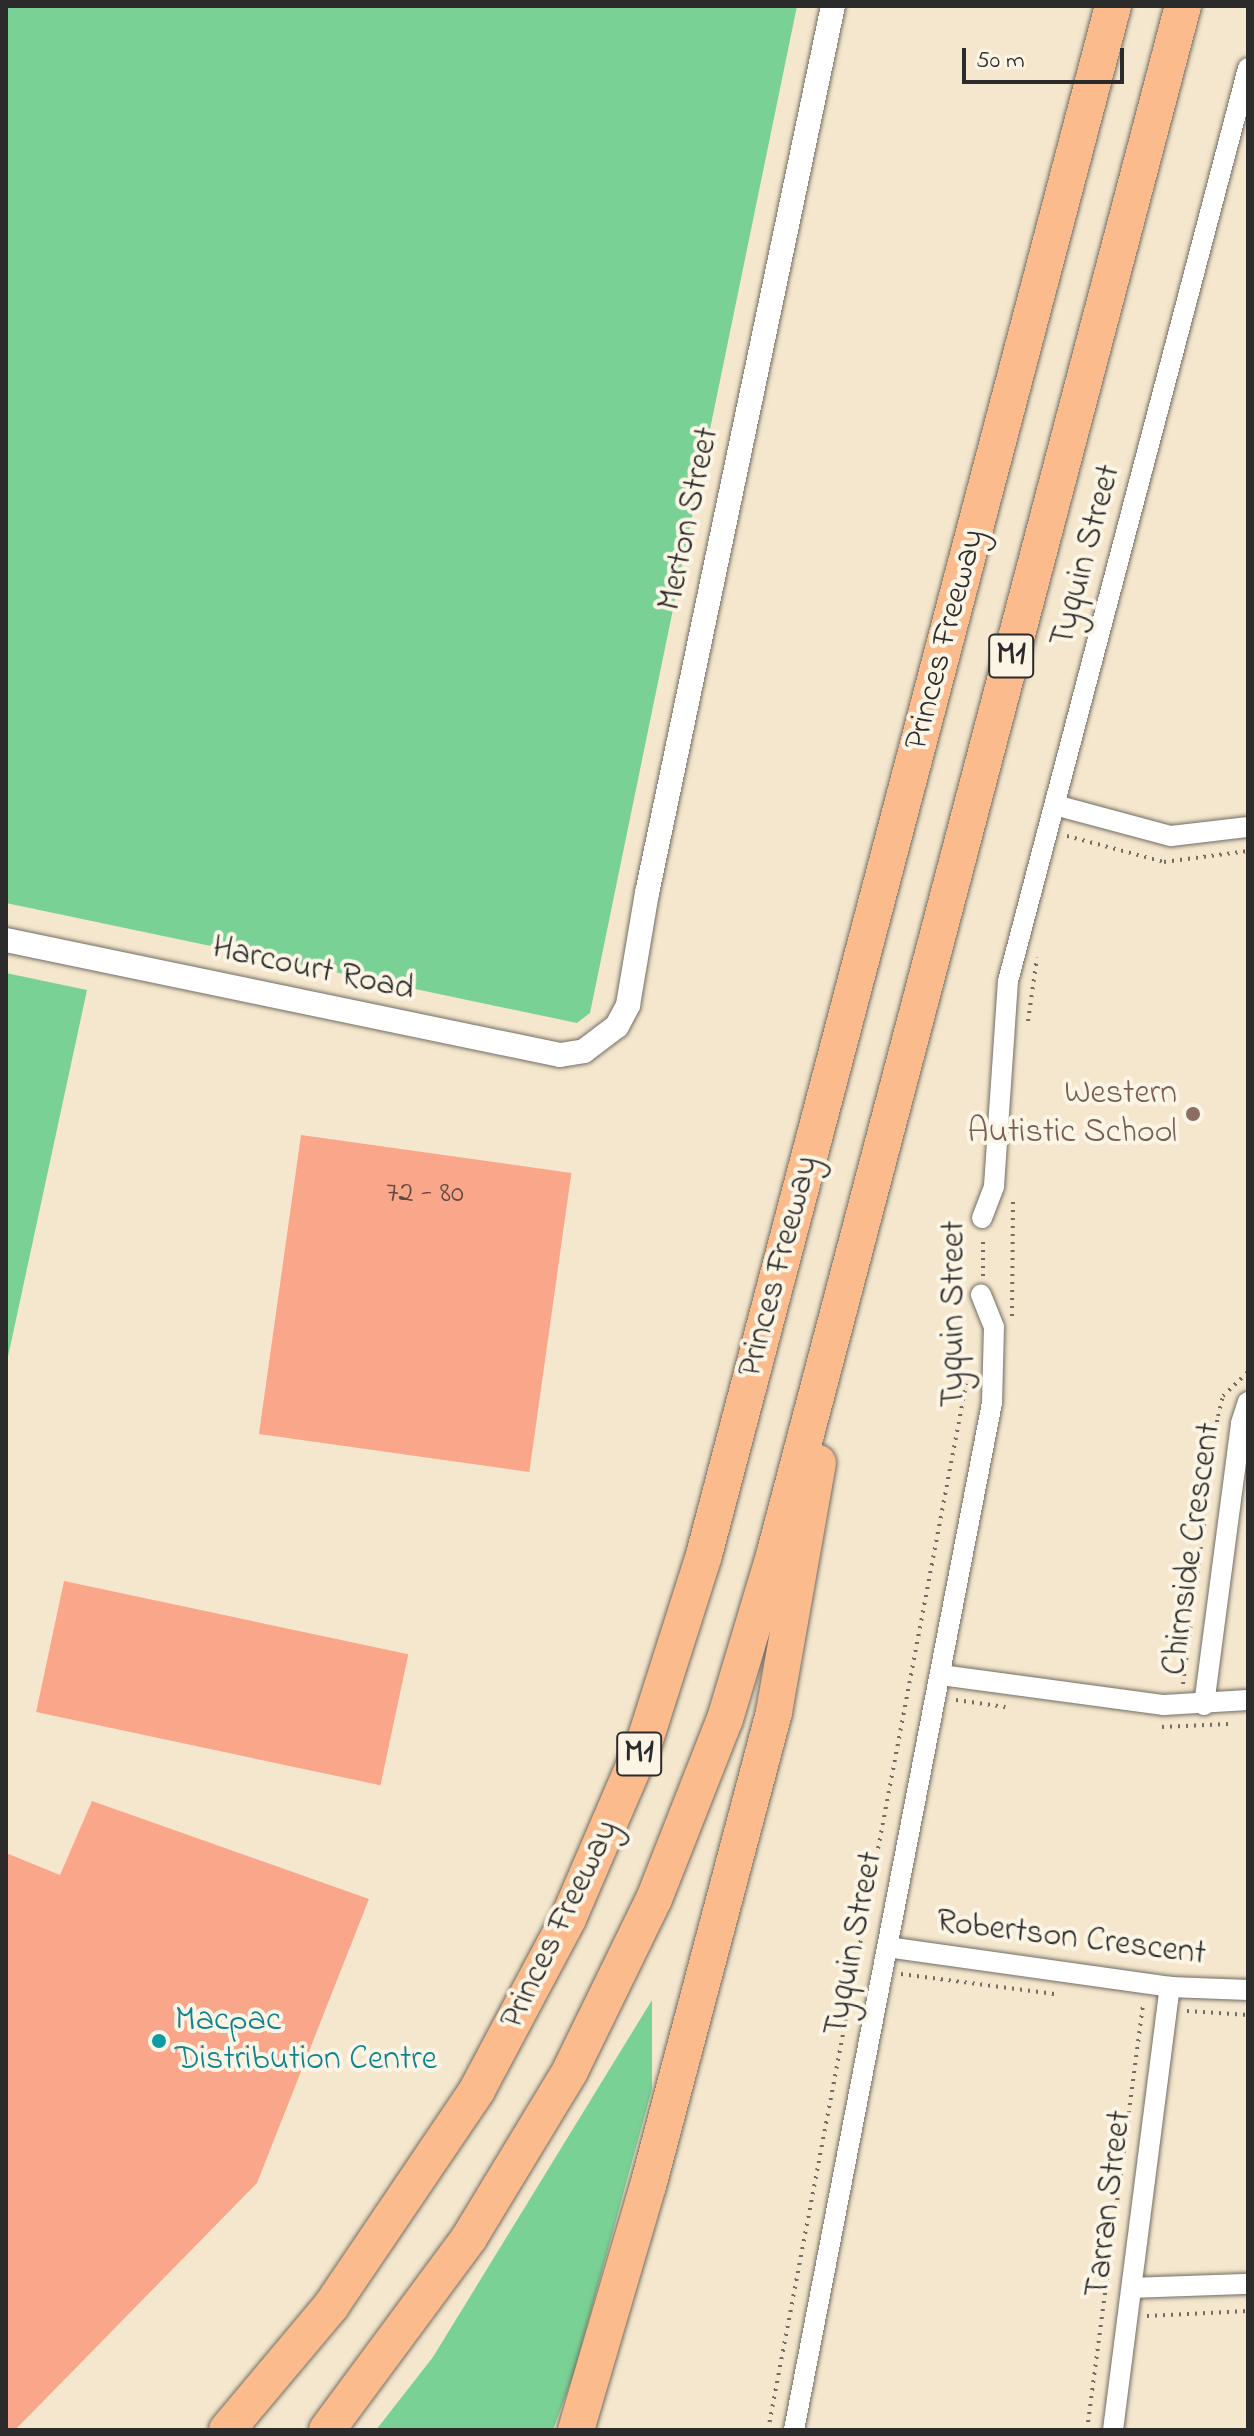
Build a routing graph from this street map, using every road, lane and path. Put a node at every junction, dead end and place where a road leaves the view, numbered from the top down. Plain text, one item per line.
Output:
1 (833, 6) edge
2 (1113, 6) edge
3 (1183, 6) edge
4 (1248, 68) edge
5 (1063, 808) junction
6 (1248, 827) edge
7 (1061, 849) dead end
8 (6, 940) edge
9 (1039, 946) dead end
10 (1026, 1032) dead end
11 (604, 1040) joint
12 (1013, 1187) dead end
13 (982, 1218) joint
14 (981, 1295) joint
15 (840, 1306) junction
16 (1012, 1324) dead end
17 (966, 1384) dead end
18 (1248, 1402) edge
19 (949, 1676) junction
20 (1248, 1700) edge
21 (1204, 1705) junction
22 (951, 1714) dead end
23 (896, 1948) junction
24 (898, 1987) dead end
25 (1170, 1987) junction
26 (1248, 1990) edge
27 (1143, 2005) dead end
28 (1248, 2284) edge
29 (1132, 2288) junction
30 (227, 2430) edge
31 (327, 2430) edge
32 (576, 2430) edge
33 (768, 2430) edge
34 (794, 2430) edge
35 (1087, 2430) edge
36 (1113, 2430) edge

1 - 11 street, Merton Street
2 - 30 highway, Princes Freeway / M1
3 - 15 highway, Princes Freeway / M1
4 - 5 street, Tyquin Street
5 - 6 street
5 - 7 path
5 - 13 street, Tyquin Street
8 - 11 street, Harcourt Road
9 - 10 path
12 - 16 path
13 - 14 path, Tyquin Street
14 - 19 street, Tyquin Street
15 - 31 highway, Princes Freeway / M1
15 - 32 highway
17 - 33 path
18 - 21 street, Chirnside Crescent
19 - 21 street
19 - 22 path
19 - 23 street, Tyquin Street
20 - 21 street
23 - 24 path
23 - 25 street, Robertson Crescent
23 - 34 street, Tyquin Street
25 - 26 street, Robertson Crescent
25 - 29 street, Tarran Street
27 - 35 path
28 - 29 street
29 - 36 street, Tarran Street

